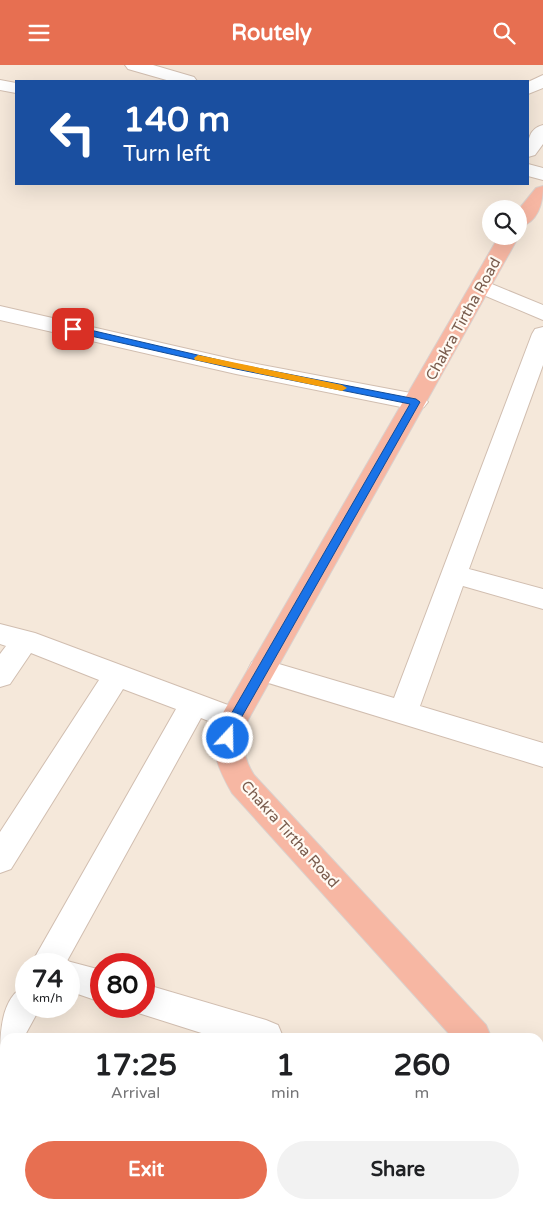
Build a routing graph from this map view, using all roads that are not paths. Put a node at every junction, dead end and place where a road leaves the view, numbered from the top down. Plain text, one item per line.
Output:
1 (134, 65) edge
2 (185, 80) edge
3 (543, 80) edge
4 (0, 85) edge
5 (15, 88) edge
6 (529, 88) edge
7 (543, 131) edge
8 (529, 150) edge
9 (529, 170) edge
10 (543, 174) edge
11 (529, 181) edge
12 (543, 183) edge
13 (543, 192) edge
14 (527, 211) edge
15 (504, 245) edge
16 (482, 286) junction
17 (0, 313) edge
18 (543, 313) edge
19 (543, 334) edge
20 (416, 402) junction
21 (454, 574) junction
22 (543, 599) edge
23 (12, 637) edge
24 (262, 670) junction
25 (117, 675) junction
26 (0, 676) edge
27 (194, 704) junction
28 (403, 712) junction
29 (234, 719) junction
30 (543, 755) edge
31 (0, 859) edge
32 (54, 953) edge
33 (155, 1003) edge
34 (16, 1018) edge
35 (460, 1032) edge
36 (8, 1033) edge
37 (253, 1033) edge

1 - 2 street
3 - 6 street
4 - 5 street
7 - 8 street
9 - 10 street
11 - 12 street
13 - 14 highway
15 - 16 highway, Chakra Tirtha Road
16 - 18 street
16 - 20 highway, Chakra Tirtha Road
17 - 20 street
19 - 21 street
20 - 24 highway, Chakra Tirtha Road
21 - 22 street
21 - 28 street
23 - 25 street
23 - 26 street
24 - 28 street
24 - 29 highway, Chakra Tirtha Road
25 - 27 street
25 - 31 street
27 - 29 street
27 - 32 street
28 - 30 street
29 - 35 highway, Chakra Tirtha Road
33 - 37 street
34 - 36 street

